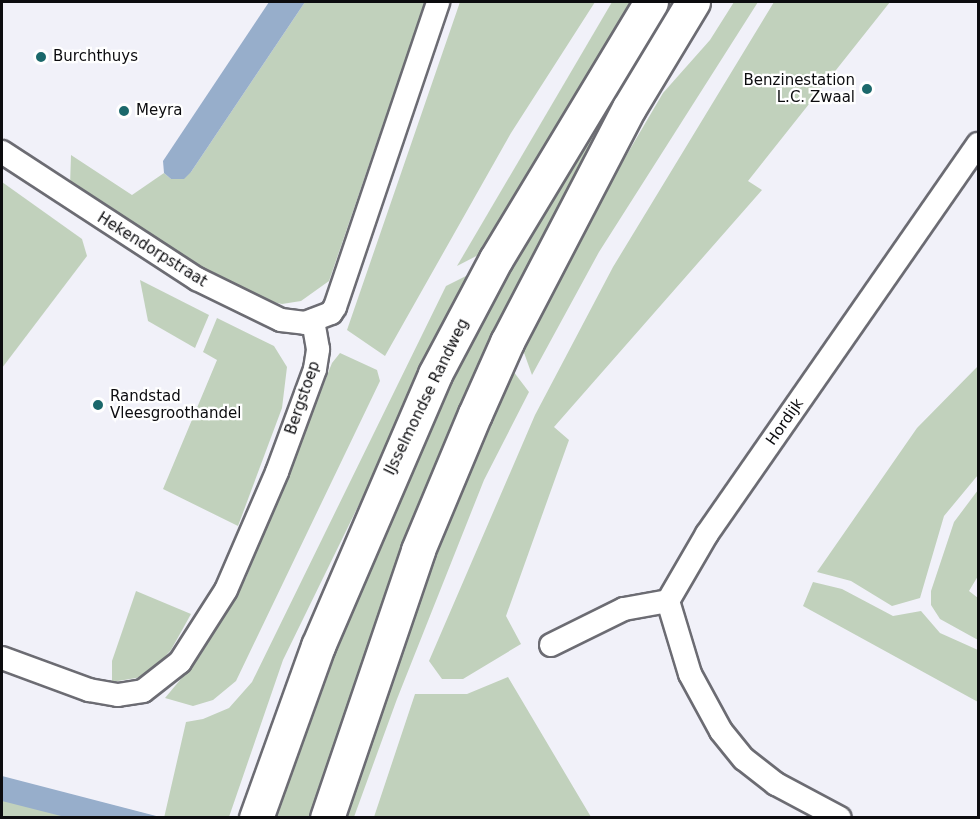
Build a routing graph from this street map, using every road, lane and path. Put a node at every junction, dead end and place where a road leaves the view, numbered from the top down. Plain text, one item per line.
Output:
1 (438, 2) edge
2 (651, 2) edge
3 (693, 2) edge
4 (978, 144) edge
5 (2, 152) edge
6 (313, 320) junction
7 (668, 601) junction
8 (551, 645) dead end
9 (2, 658) edge
10 (256, 818) edge
11 (327, 818) edge
12 (840, 818) edge

1 - 6 street
2 - 10 main road, IJsselmondse Randweg
3 - 11 main road
4 - 7 street, Hordijk
5 - 6 street, Hekendorpstraat
6 - 9 street, Bergstoep
7 - 8 street
7 - 12 street

